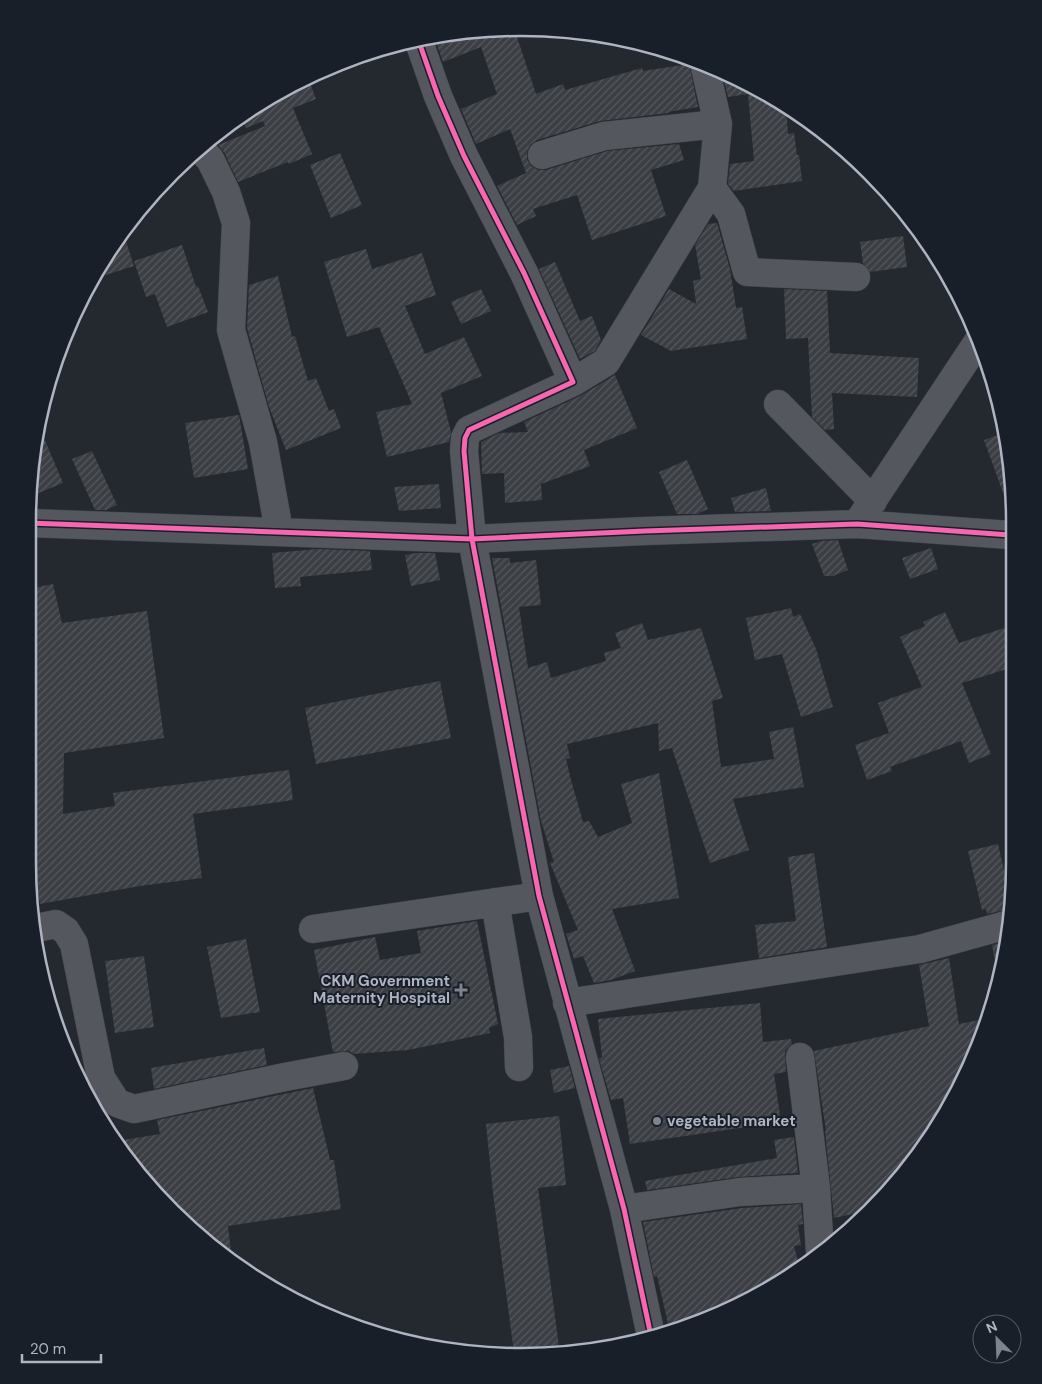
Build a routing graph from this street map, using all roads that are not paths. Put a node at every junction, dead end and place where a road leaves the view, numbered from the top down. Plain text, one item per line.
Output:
1 (421, 47) edge
2 (706, 73) edge
3 (718, 124) junction
4 (205, 154) edge
5 (542, 155) dead end
6 (712, 188) junction
7 (856, 277) dead end
8 (974, 348) edge
9 (573, 382) junction
10 (778, 404) dead end
11 (873, 501) junction
12 (36, 523) edge
13 (857, 524) junction
14 (279, 532) junction
15 (1006, 535) edge
16 (472, 540) junction
17 (539, 896) junction
18 (494, 902) junction
19 (1002, 926) edge
20 (40, 927) edge
21 (312, 929) dead end
22 (567, 1004) junction
23 (800, 1057) dead end
24 (344, 1066) dead end
25 (519, 1067) dead end
26 (816, 1188) junction
27 (624, 1210) junction
28 (820, 1245) edge
29 (650, 1330) edge

1 - 9 street
2 - 3 street
3 - 5 street
3 - 6 street
4 - 14 street
6 - 7 street
6 - 9 street
8 - 11 street
9 - 16 street
10 - 11 street
11 - 13 street
12 - 14 street
13 - 15 street
13 - 16 street
14 - 16 street
16 - 17 street
17 - 18 street
17 - 22 street
18 - 21 street
18 - 25 street
19 - 22 street
20 - 24 street
22 - 27 street
23 - 26 street
26 - 27 street
26 - 28 street
27 - 29 street

